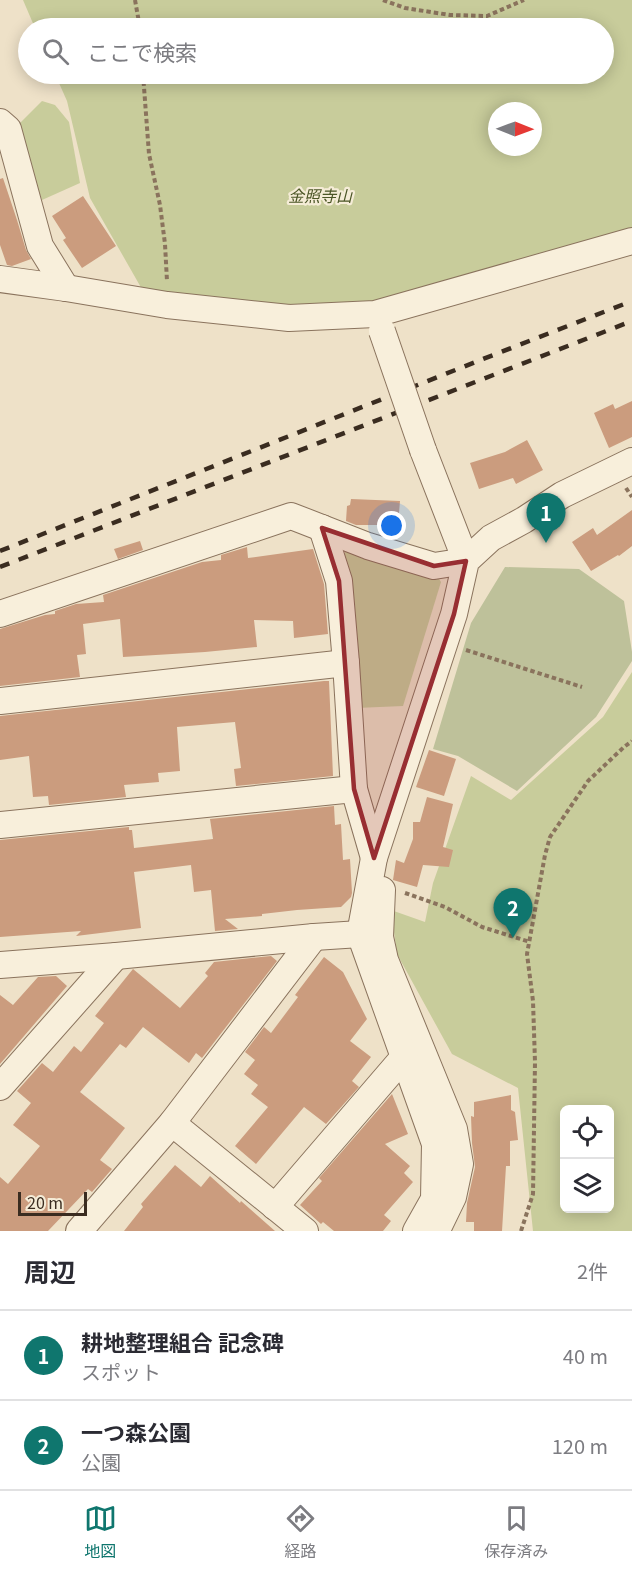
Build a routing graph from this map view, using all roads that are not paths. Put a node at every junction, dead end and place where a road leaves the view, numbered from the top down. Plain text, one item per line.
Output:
1 (0, 122) edge
2 (632, 241) edge
3 (0, 279) edge
4 (66, 288) junction
5 (378, 323) junction
6 (632, 461) edge
7 (322, 528) junction
8 (466, 561) junction
9 (0, 614) edge
10 (346, 663) junction
11 (0, 701) edge
12 (401, 777) junction
13 (354, 789) junction
14 (0, 825) edge
15 (374, 858) junction
16 (360, 934) junction
17 (314, 937) junction
18 (116, 956) junction
19 (0, 965) edge
20 (403, 1058) junction
21 (0, 1087) edge
22 (172, 1123) junction
23 (275, 1207) junction
24 (85, 1229) edge
25 (305, 1231) edge
26 (416, 1231) edge
27 (437, 1231) edge

1 - 4 street
2 - 5 street
3 - 4 street
4 - 5 street
5 - 8 street, bridge
6 - 8 street
7 - 8 street
7 - 9 street
7 - 10 street
8 - 12 street
10 - 11 street
10 - 13 street
12 - 15 street
12 - 27 street
13 - 14 street
13 - 15 street
15 - 16 street
16 - 17 street
16 - 20 street
17 - 18 street
17 - 22 street
18 - 19 street
18 - 21 street
20 - 23 street
20 - 26 street
22 - 23 street
22 - 24 street
23 - 25 street

